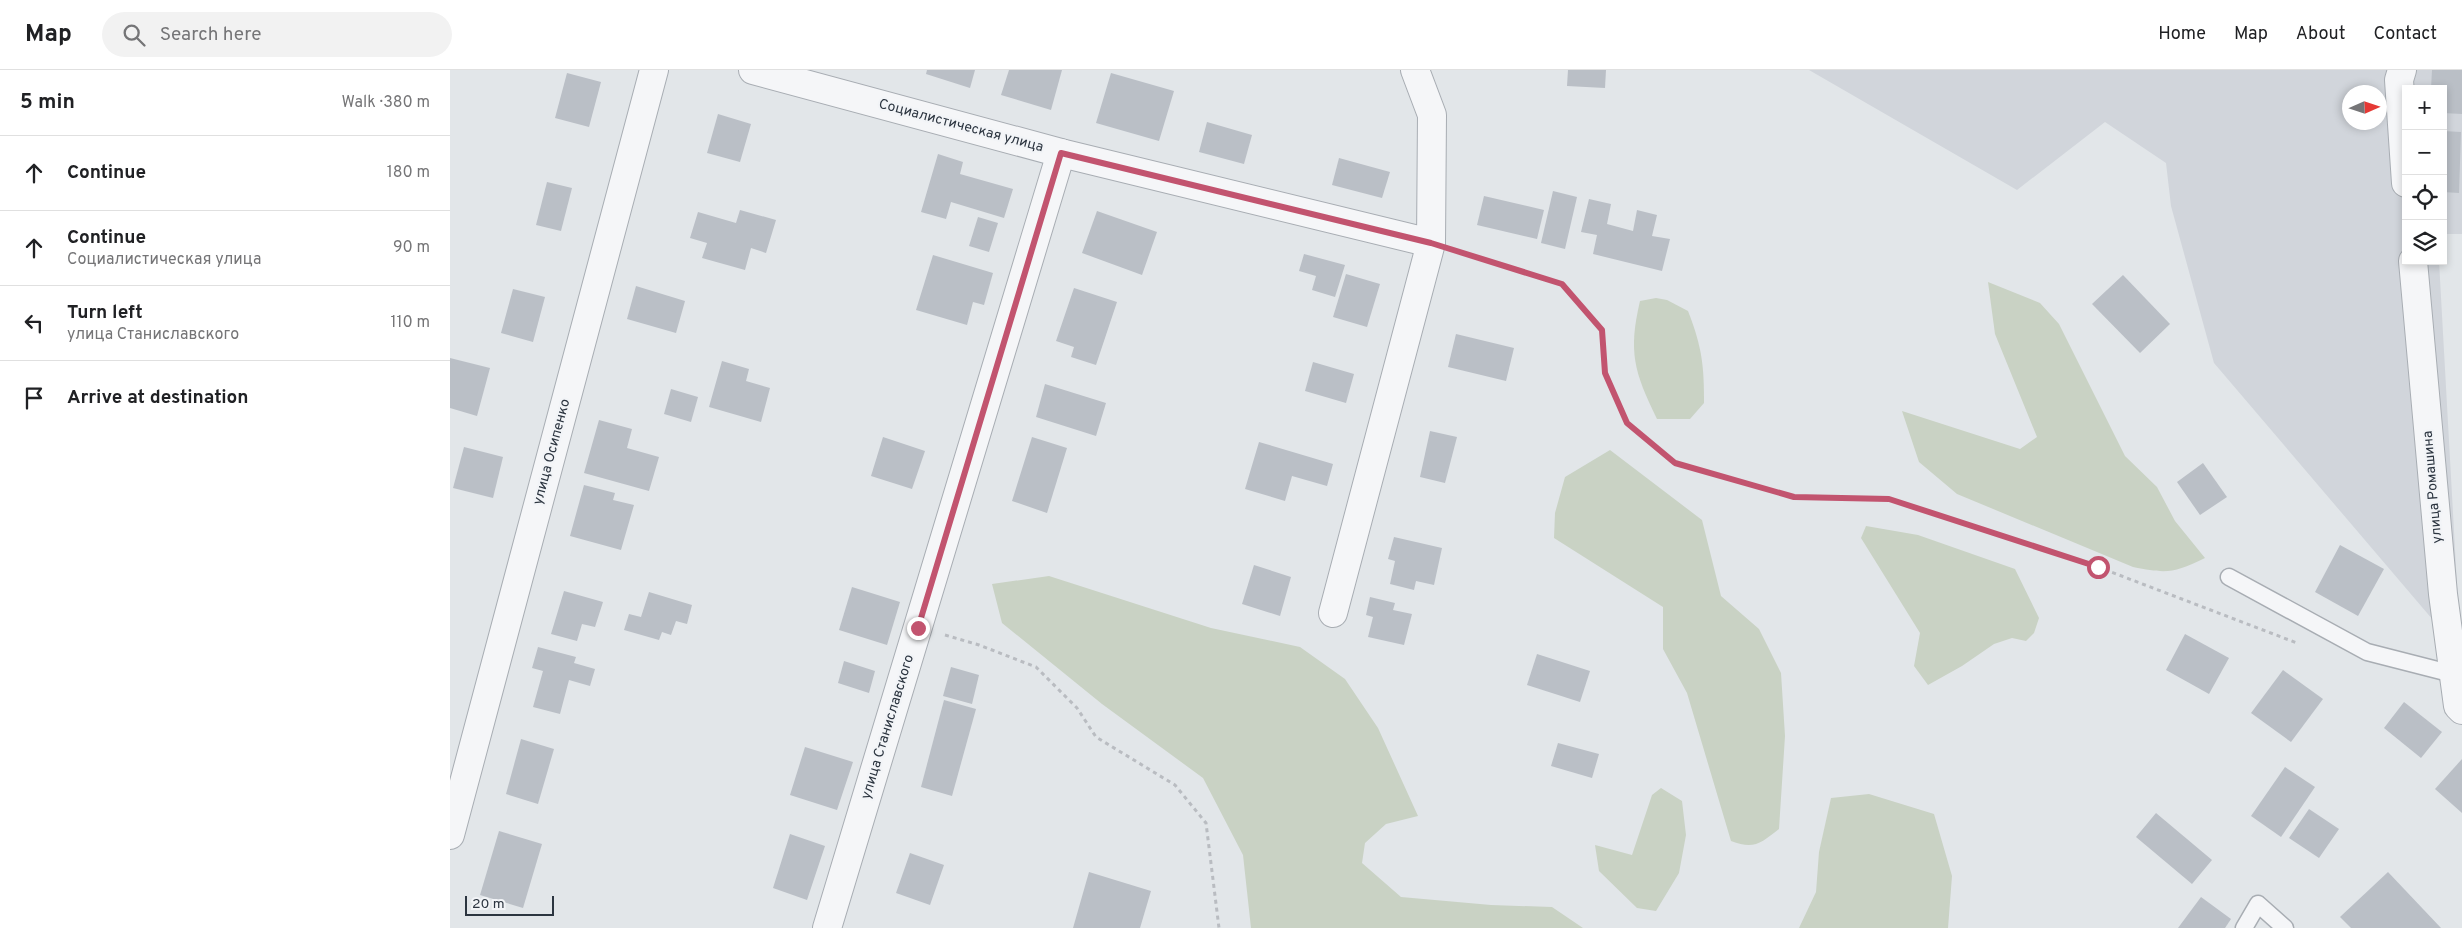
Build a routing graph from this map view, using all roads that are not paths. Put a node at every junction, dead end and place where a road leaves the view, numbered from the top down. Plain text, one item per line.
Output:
1 (654, 70) edge
2 (753, 70) edge
3 (1416, 70) edge
4 (2402, 70) edge
5 (1061, 153) junction
6 (2406, 175) edge
7 (1431, 243) junction
8 (2413, 265) edge
9 (2229, 577) dead end
10 (1333, 613) dead end
11 (2454, 674) junction
12 (2462, 710) edge
13 (450, 835) edge
14 (827, 928) edge
15 (2244, 928) edge
16 (2285, 928) edge

1 - 13 street, улица Осипенко
2 - 5 street, Социалистическая улица
3 - 7 street
4 - 6 street
5 - 7 street, Социалистическая улица
5 - 14 street, улица Станиславского
7 - 10 street
8 - 11 street, улица Ромашина
9 - 11 lane
11 - 12 street, улица Ромашина
15 - 16 lane

